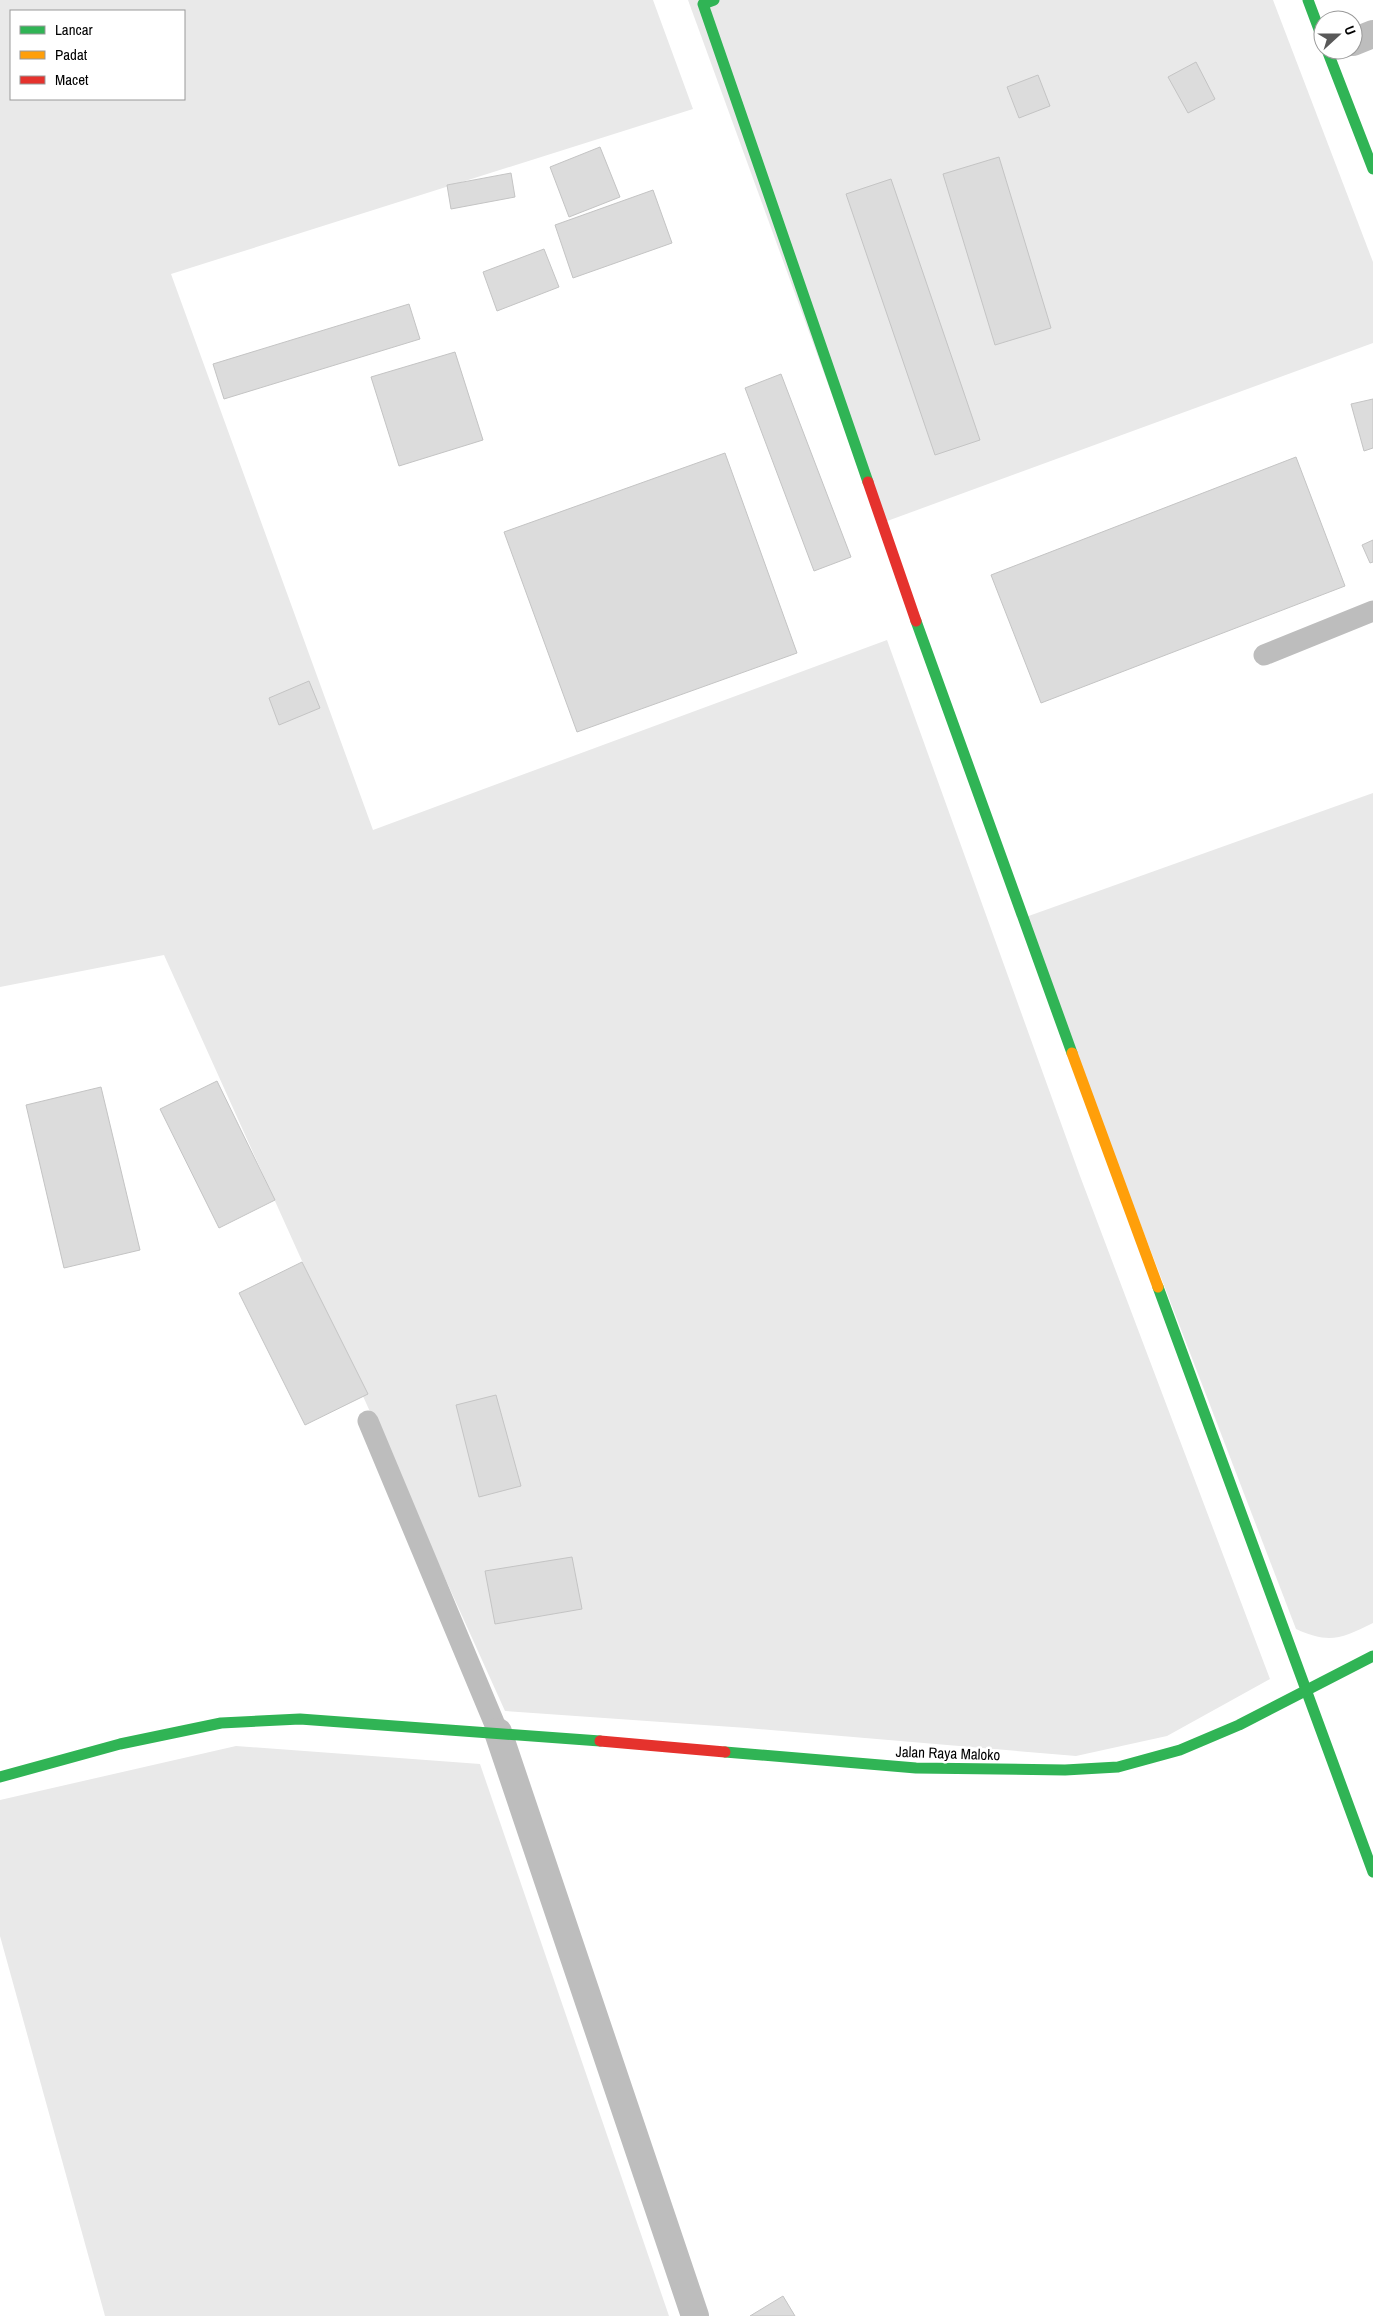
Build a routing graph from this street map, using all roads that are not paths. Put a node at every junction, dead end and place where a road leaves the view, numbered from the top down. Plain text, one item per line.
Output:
1 (1308, 0) edge
2 (707, 1) edge
3 (1313, 12) edge
4 (1332, 60) edge
5 (1373, 168) edge
6 (1373, 611) edge
7 (1264, 655) dead end
8 (368, 1421) dead end
9 (1373, 1656) edge
10 (1307, 1689) junction
11 (498, 1732) junction
12 (0, 1777) edge
13 (1373, 1872) edge
14 (695, 2316) edge

1 - 3 street
2 - 10 street
4 - 5 street
6 - 7 lane
8 - 11 lane
9 - 10 street, Jalan Raya Maloko
10 - 11 street, Jalan Raya Maloko
10 - 13 street
11 - 12 street, Jalan Raya Maloko
11 - 14 street

